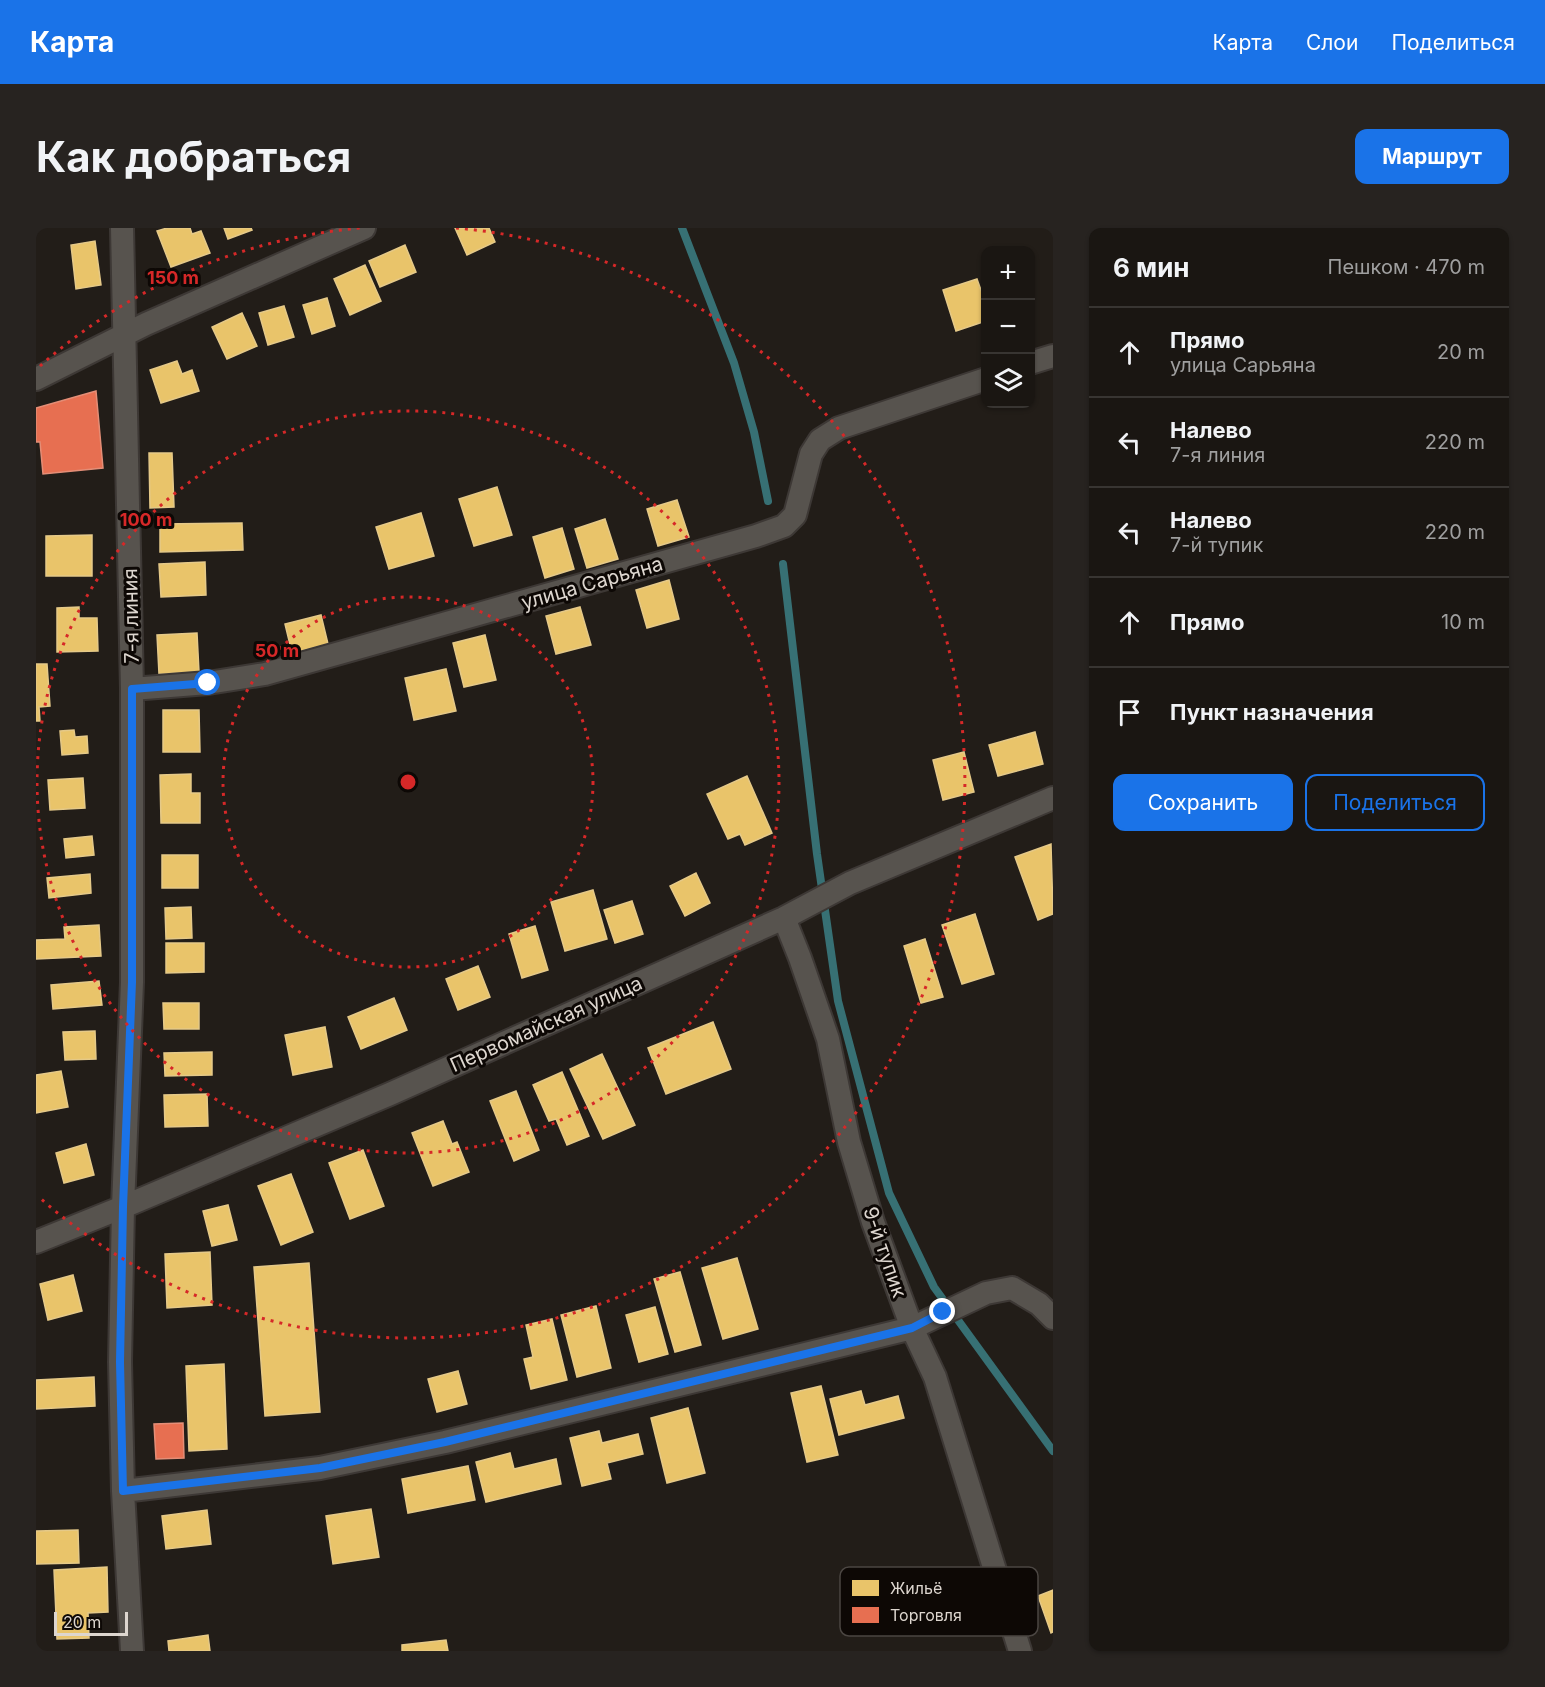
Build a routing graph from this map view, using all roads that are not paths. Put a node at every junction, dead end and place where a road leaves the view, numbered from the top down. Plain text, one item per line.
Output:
1 (122, 228) edge
2 (364, 228) edge
3 (124, 334) junction
4 (1053, 356) edge
5 (1035, 361) edge
6 (36, 379) edge
7 (981, 381) edge
8 (132, 689) junction
9 (1053, 798) edge
10 (784, 918) junction
11 (123, 1207) junction
12 (36, 1242) edge
13 (1053, 1318) edge
14 (912, 1328) junction
15 (123, 1491) junction
16 (994, 1567) edge
17 (1015, 1636) edge
18 (132, 1651) edge
19 (1020, 1651) edge

1 - 3 street, 7-я линия
2 - 3 street
3 - 6 street
3 - 8 street, 7-я линия
4 - 5 street
7 - 8 street, улица Сарьяна
8 - 11 street, 7-я линия
9 - 10 street, Первомайская улица
10 - 11 street, Первомайская улица
10 - 14 street, 9-й тупик
11 - 12 street, Первомайская улица
11 - 15 street, 7-я линия
13 - 14 street
14 - 15 street
14 - 16 street, 9-й тупик
15 - 18 street, 7-я линия
17 - 19 street, 9-й тупик

